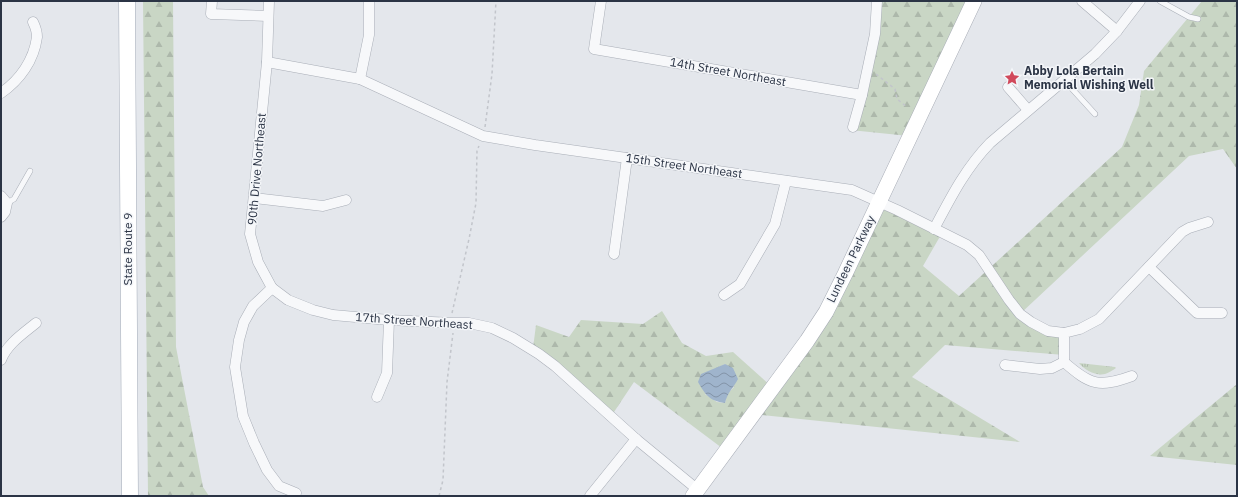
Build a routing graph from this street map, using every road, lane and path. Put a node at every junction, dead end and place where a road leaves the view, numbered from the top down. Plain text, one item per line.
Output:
1 (127, 1) edge
2 (212, 1) edge
3 (269, 1) edge
4 (369, 1) edge
5 (496, 1) edge
6 (601, 1) edge
7 (877, 1) edge
8 (974, 1) edge
9 (1082, 1) edge
10 (1140, 1) edge
11 (1160, 1) edge
12 (268, 16) junction
13 (1198, 19) dead end
14 (33, 22) dead end
15 (1117, 31) junction
16 (267, 62) junction
17 (868, 69) junction
18 (360, 79) junction
19 (1064, 80) junction
20 (1008, 87) dead end
21 (1, 93) edge
22 (862, 95) junction
23 (908, 107) dead end
24 (1028, 110) junction
25 (1095, 114) dead end
26 (853, 128) dead end
27 (483, 136) junction
28 (627, 158) junction
29 (30, 171) dead end
30 (786, 181) junction
31 (254, 198) junction
32 (4, 199) edge
33 (346, 200) dead end
34 (878, 202) junction
35 (1, 217) edge
36 (1208, 222) dead end
37 (934, 229) junction
38 (614, 254) dead end
39 (1150, 267) junction
40 (272, 288) junction
41 (724, 295) dead end
42 (1222, 313) dead end
43 (390, 320) junction
44 (36, 323) dead end
45 (453, 323) junction
46 (1064, 333) junction
47 (1, 360) edge
48 (1064, 362) junction
49 (1005, 365) dead end
50 (1132, 376) dead end
51 (377, 397) dead end
52 (636, 439) junction
53 (695, 493) edge
54 (296, 494) dead end
55 (130, 496) edge
56 (439, 496) edge
57 (590, 496) edge

1 - 55 main road, State Route 9
2 - 12 street
3 - 12 street, 90th Drive Northeast
4 - 18 street
5 - 27 path
6 - 22 street, 14th Street Northeast
7 - 17 street
8 - 34 main road, Lundeen Parkway
9 - 15 street
10 - 15 street
11 - 13 lane
12 - 16 street, 90th Drive Northeast
14 - 21 street
15 - 19 street
16 - 18 street, 15th Street Northeast
16 - 31 street, 90th Drive Northeast
17 - 22 street
17 - 23 path
18 - 27 street, 15th Street Northeast
19 - 24 street
19 - 25 lane
20 - 24 street
22 - 26 street
24 - 37 street
27 - 28 street, 15th Street Northeast
27 - 45 path
28 - 30 street, 15th Street Northeast
28 - 38 street
29 - 32 lane
30 - 34 street, 15th Street Northeast
30 - 41 street
31 - 33 street
31 - 40 street, 90th Drive Northeast
32 - 35 street
34 - 37 street, 15th Street Northeast
34 - 53 main road, Lundeen Parkway
36 - 39 street
37 - 46 street, 15th Street Northeast
39 - 42 street
39 - 46 street
40 - 43 street, 17th Street Northeast
40 - 54 street
43 - 45 street, 17th Street Northeast
43 - 51 street
44 - 47 street
45 - 52 street, 17th Street Northeast
45 - 56 path
46 - 48 street
48 - 49 street
48 - 50 street
52 - 53 street, 17th Street Northeast
52 - 57 street

